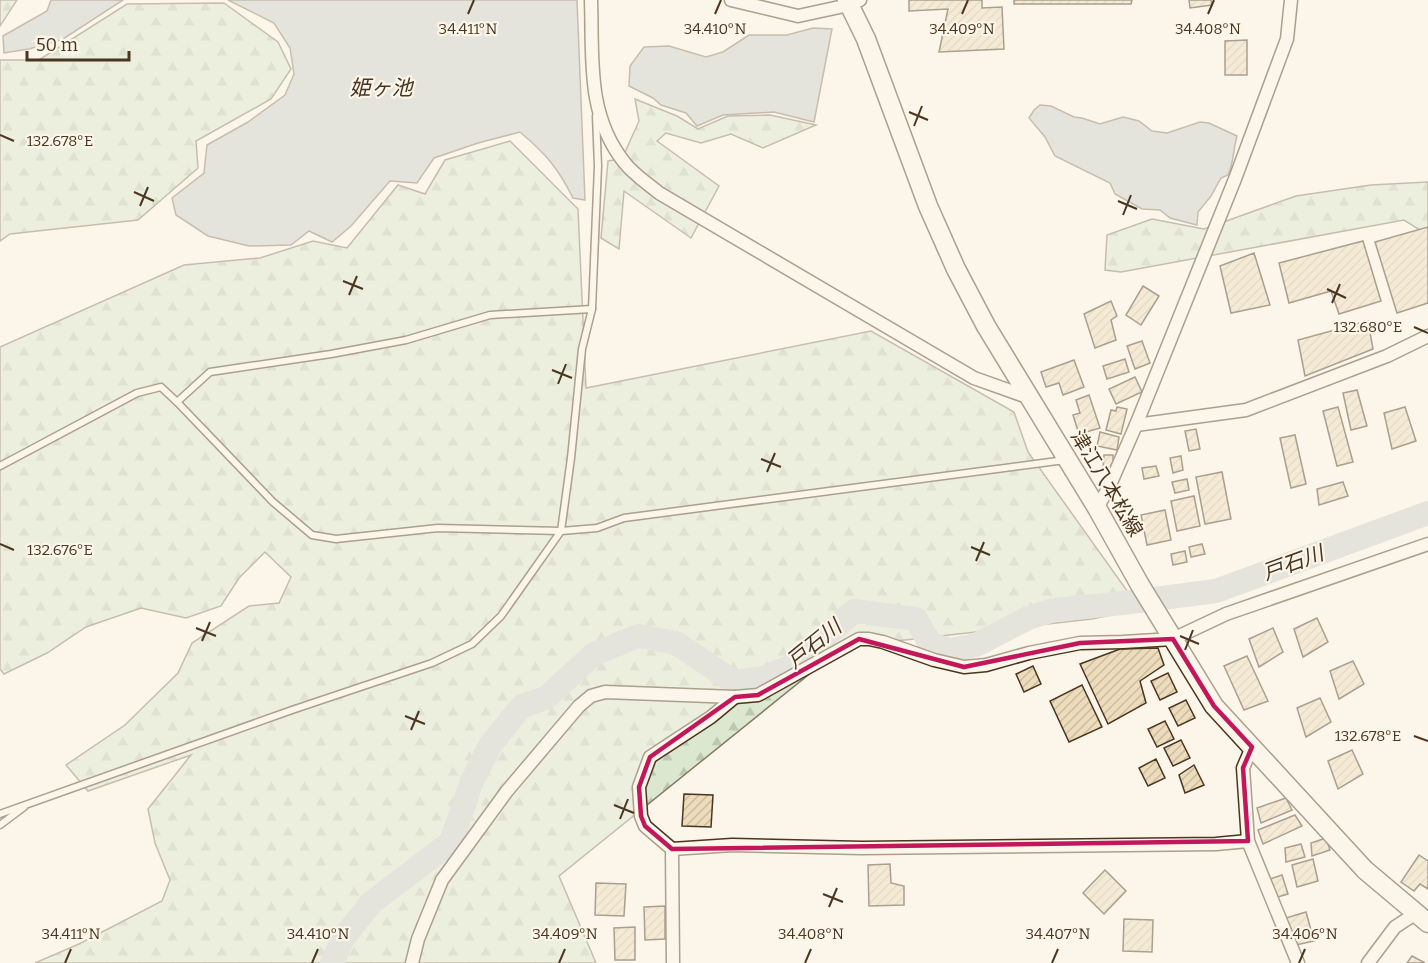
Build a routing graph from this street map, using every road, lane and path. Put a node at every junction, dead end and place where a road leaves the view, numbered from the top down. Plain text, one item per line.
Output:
1 (591, 0) edge
2 (731, 0) edge
3 (1291, 0) edge
4 (852, 2) edge
5 (595, 99) junction
6 (592, 309) junction
7 (1428, 336) edge
8 (1031, 398) junction
9 (177, 402) junction
10 (1136, 424) junction
11 (1066, 460) junction
12 (0, 466) edge
13 (1097, 508) junction
14 (561, 531) junction
15 (1428, 544) edge
16 (1169, 633) junction
17 (735, 697) junction
18 (1252, 747) junction
19 (30, 804) junction
20 (0, 814) edge
21 (0, 825) edge
22 (1248, 841) junction
23 (672, 849) junction
24 (1422, 918) edge
25 (412, 963) edge
26 (673, 963) edge
27 (1298, 963) edge
28 (1368, 963) edge

1 - 5 street
2 - 4 street
3 - 10 street
4 - 8 main road, 津江八本松線
5 - 6 lane
5 - 8 street
6 - 9 lane
6 - 14 lane
7 - 10 street
8 - 11 main road, 津江八本松線
9 - 12 lane
9 - 14 lane
10 - 13 street
11 - 13 main road, 津江八本松線
11 - 14 lane
13 - 16 main road, 津江八本松線
14 - 19 lane
15 - 16 street
16 - 17 street
16 - 18 main road, 津江八本松線
17 - 23 street
17 - 25 street
18 - 22 street
18 - 24 main road, 津江八本松線
19 - 20 lane
19 - 21 lane
22 - 23 street
22 - 27 street
23 - 26 street
24 - 28 street

